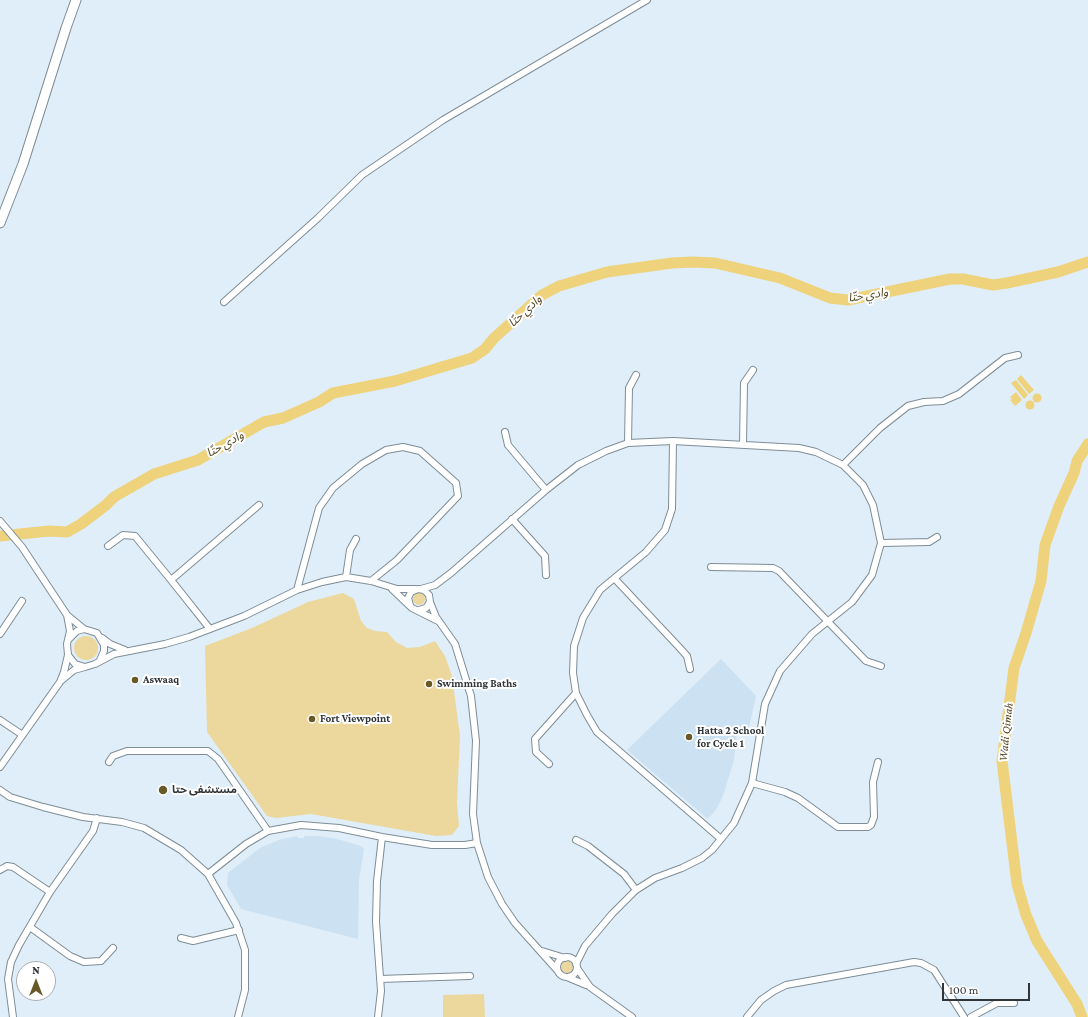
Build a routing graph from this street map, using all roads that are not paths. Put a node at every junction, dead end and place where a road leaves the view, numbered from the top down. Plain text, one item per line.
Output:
1 (70, 0) edge
2 (76, 0) edge
3 (646, 0) edge
4 (0, 208) edge
5 (0, 223) edge
6 (224, 302) dead end
7 (1018, 355) dead end
8 (753, 370) dead end
9 (636, 375) dead end
10 (505, 432) dead end
11 (673, 441) junction
12 (628, 443) junction
13 (743, 445) junction
14 (843, 465) junction
15 (546, 490) junction
16 (259, 505) dead end
17 (512, 519) junction
18 (0, 521) edge
19 (937, 537) dead end
20 (356, 539) dead end
21 (881, 543) junction
22 (108, 546) dead end
23 (711, 567) dead end
24 (546, 575) dead end
25 (346, 577) junction
26 (614, 579) junction
27 (172, 580) junction
28 (371, 581) junction
29 (435, 585) junction
30 (389, 587) junction
31 (418, 589) junction
32 (297, 590) junction
33 (430, 600) junction
34 (22, 601) dead end
35 (410, 605) junction
36 (419, 610) junction
37 (67, 615) junction
38 (829, 620) junction
39 (439, 622) junction
40 (2, 625) edge
41 (84, 629) junction
42 (210, 630) junction
43 (0, 634) edge
44 (102, 638) junction
45 (69, 639) junction
46 (127, 650) junction
47 (68, 655) junction
48 (99, 661) junction
49 (881, 666) dead end
50 (85, 667) junction
51 (690, 669) dead end
52 (60, 682) junction
53 (576, 693) junction
54 (0, 720) edge
55 (21, 734) junction
56 (109, 762) dead end
57 (878, 762) dead end
58 (549, 764) dead end
59 (0, 767) edge
60 (752, 783) junction
61 (0, 790) edge
62 (96, 818) junction
63 (268, 831) junction
64 (382, 837) junction
65 (576, 840) dead end
66 (721, 840) junction
67 (477, 843) junction
68 (0, 870) edge
69 (208, 874) junction
70 (636, 890) junction
71 (50, 892) junction
72 (30, 927) junction
73 (239, 930) junction
74 (180, 938) dead end
75 (585, 946) junction
76 (113, 948) dead end
77 (539, 949) junction
78 (566, 958) junction
79 (577, 966) junction
80 (557, 970) junction
81 (470, 976) dead end
82 (567, 977) junction
83 (380, 979) junction
84 (590, 987) junction
85 (1014, 1003) dead end
86 (13, 1017) edge
87 (238, 1017) edge
88 (378, 1017) edge
89 (632, 1017) edge
90 (747, 1017) edge
91 (964, 1017) edge
92 (971, 1017) edge

1 - 4 main road
2 - 5 main road
3 - 6 street
7 - 14 street
8 - 13 street
9 - 12 street
10 - 15 street
11 - 12 street
11 - 13 street
11 - 26 street
12 - 15 street
13 - 14 street
14 - 21 street
15 - 17 street
16 - 27 street
17 - 24 street
17 - 29 street
18 - 37 street
19 - 21 street
20 - 25 street
21 - 38 street
22 - 27 street
23 - 38 street
25 - 28 street
25 - 32 street
26 - 51 street
26 - 53 street
27 - 42 street
28 - 30 street
28 - 32 street
29 - 31 street
29 - 33 street
30 - 31 street
30 - 35 street
31 - 33 street
31 - 35 street
32 - 42 street
33 - 36 street
33 - 39 street
34 - 40 street
35 - 36 street
36 - 39 street
37 - 41 street
37 - 45 street
38 - 49 street
38 - 60 street
39 - 67 street
40 - 43 street
41 - 44 street
41 - 45 street
42 - 46 street
44 - 46 street
44 - 48 street
45 - 47 street
46 - 48 street
47 - 50 street
47 - 52 street
48 - 50 street
50 - 52 street
52 - 55 street
53 - 58 street
53 - 66 street
54 - 55 street
55 - 59 street
56 - 63 street
57 - 60 street
60 - 66 street
61 - 62 street
62 - 69 street
62 - 71 street
63 - 64 street
63 - 69 street
64 - 67 street
64 - 83 street
65 - 70 street
66 - 70 street
67 - 77 street
68 - 71 street
69 - 73 street
70 - 75 street
71 - 72 street
72 - 76 street
72 - 86 street
73 - 74 street
73 - 87 street
75 - 78 street
75 - 79 street
77 - 78 street
77 - 80 street
78 - 79 street
78 - 80 street
79 - 82 street
79 - 84 street
80 - 82 street
81 - 83 street
82 - 84 street
83 - 88 street
84 - 89 street
85 - 92 street
90 - 91 street

